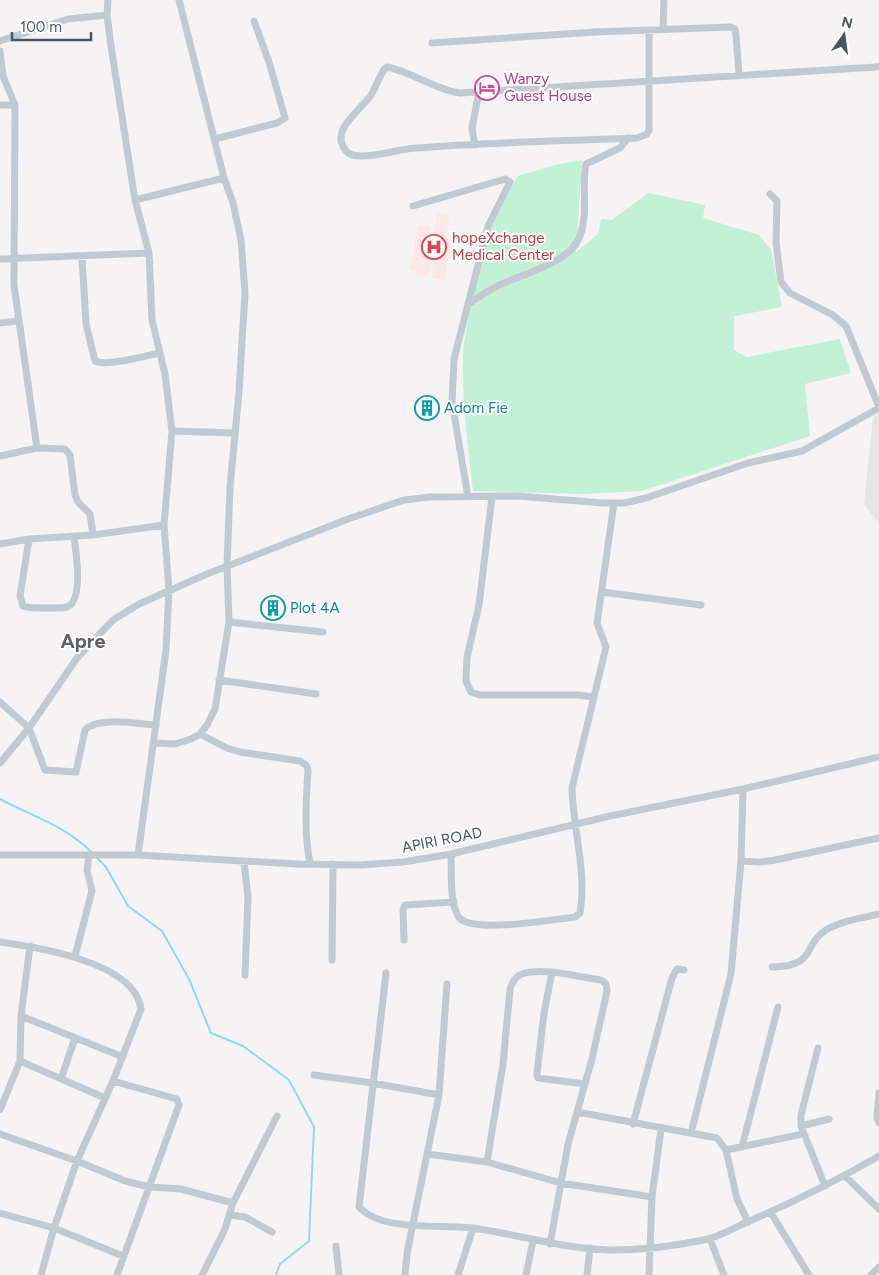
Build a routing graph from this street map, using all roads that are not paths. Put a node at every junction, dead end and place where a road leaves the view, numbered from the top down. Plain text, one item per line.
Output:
1 (108, 0) edge
2 (179, 0) edge
3 (664, 0) edge
4 (107, 15) junction
5 (254, 20) dead end
6 (663, 29) junction
7 (649, 30) junction
8 (0, 40) edge
9 (432, 43) dead end
10 (0, 51) edge
11 (879, 66) edge
12 (2, 75) edge
13 (739, 75) junction
14 (648, 81) junction
15 (479, 92) junction
16 (0, 105) edge
17 (15, 105) junction
18 (628, 138) junction
19 (215, 139) junction
20 (475, 145) junction
21 (224, 178) junction
22 (770, 194) dead end
23 (135, 200) junction
24 (413, 206) dead end
25 (149, 253) junction
26 (82, 257) junction
27 (0, 259) edge
28 (15, 259) junction
29 (468, 304) junction
30 (18, 321) junction
31 (0, 323) edge
32 (160, 353) junction
33 (879, 408) edge
34 (172, 431) junction
35 (235, 433) junction
36 (37, 448) junction
37 (0, 456) edge
38 (468, 497) junction
39 (492, 497) junction
40 (614, 503) junction
41 (164, 525) junction
42 (93, 535) junction
43 (74, 537) junction
44 (29, 539) junction
45 (0, 544) edge
46 (227, 566) junction
47 (169, 590) junction
48 (602, 592) junction
49 (701, 605) dead end
50 (229, 622) junction
51 (323, 632) dead end
52 (219, 680) junction
53 (316, 694) dead end
54 (594, 697) junction
55 (0, 702) edge
56 (156, 725) junction
57 (29, 728) junction
58 (200, 734) junction
59 (155, 743) junction
60 (879, 757) edge
61 (0, 763) edge
62 (744, 789) junction
63 (576, 824) junction
64 (879, 838) edge
65 (0, 854) edge
66 (450, 854) junction
67 (89, 856) junction
68 (138, 856) junction
69 (741, 860) junction
70 (244, 862) junction
71 (310, 864) junction
72 (333, 864) junction
73 (454, 902) junction
74 (879, 914) edge
75 (404, 940) dead end
76 (0, 942) edge
77 (30, 946) junction
78 (75, 956) junction
79 (332, 960) dead end
80 (772, 967) dead end
81 (684, 970) dead end
82 (552, 972) junction
83 (386, 973) dead end
84 (246, 975) dead end
85 (447, 984) dead end
86 (778, 1007) dead end
87 (21, 1016) junction
88 (75, 1038) junction
89 (818, 1048) dead end
90 (124, 1057) junction
91 (20, 1062) junction
92 (314, 1075) dead end
93 (61, 1079) junction
94 (114, 1081) junction
95 (373, 1083) junction
96 (585, 1084) junction
97 (879, 1092) edge
98 (439, 1096) junction
99 (105, 1098) junction
100 (0, 1110) edge
101 (576, 1112) junction
102 (277, 1116) dead end
103 (828, 1119) dead end
104 (879, 1123) edge
105 (633, 1124) junction
106 (800, 1126) junction
107 (661, 1129) junction
108 (691, 1133) junction
109 (0, 1134) edge
110 (804, 1134) junction
111 (742, 1147) junction
112 (726, 1150) junction
113 (427, 1154) junction
114 (879, 1156) edge
115 (77, 1161) junction
116 (487, 1162) junction
117 (845, 1176) junction
118 (561, 1183) junction
119 (825, 1186) junction
120 (150, 1187) junction
121 (652, 1197) junction
122 (233, 1203) junction
123 (879, 1209) edge
124 (0, 1213) edge
125 (771, 1213) junction
126 (229, 1215) junction
127 (748, 1222) junction
128 (54, 1228) junction
129 (413, 1228) junction
130 (473, 1228) junction
131 (272, 1232) dead end
132 (710, 1239) junction
133 (533, 1241) junction
134 (550, 1244) junction
135 (336, 1246) dead end
136 (648, 1247) junction
137 (590, 1248) junction
138 (123, 1256) junction
139 (879, 1267) edge
140 (41, 1275) edge
141 (117, 1275) edge
142 (202, 1275) edge
143 (338, 1275) edge
144 (405, 1275) edge
145 (458, 1275) edge
146 (526, 1275) edge
147 (587, 1275) edge
148 (649, 1275) edge
149 (724, 1275) edge
150 (809, 1275) edge
151 (871, 1275) edge

1 - 4 street
2 - 19 street
3 - 6 street
4 - 8 street
4 - 23 street
5 - 19 street
6 - 7 street
6 - 13 street
7 - 9 street
7 - 14 street
10 - 12 street
11 - 13 street
12 - 17 street
13 - 14 street
14 - 15 street
14 - 18 street
15 - 20 street
15 - 20 street
16 - 17 street
17 - 28 street
18 - 20 street
18 - 29 street
19 - 21 street
21 - 23 street
21 - 35 street
22 - 33 street
23 - 25 street
24 - 29 street
25 - 26 street
25 - 32 street
26 - 28 street
26 - 32 street
27 - 28 street
28 - 30 street
29 - 38 street
30 - 31 street
30 - 36 street
32 - 34 street
33 - 40 street
34 - 35 street
34 - 41 street
35 - 46 street
36 - 37 street
36 - 42 street
38 - 39 street
38 - 46 street
39 - 40 street
39 - 54 street
40 - 48 street
41 - 42 street
41 - 47 street
42 - 43 street
43 - 44 street
43 - 44 street
44 - 45 street
46 - 47 street
46 - 50 street
47 - 56 street
47 - 57 street
48 - 49 street
48 - 54 street
50 - 51 street
50 - 52 street
52 - 53 street
52 - 58 street
54 - 63 street
55 - 57 street
56 - 57 street
56 - 59 street
57 - 61 street
58 - 59 street
58 - 71 street
59 - 68 street
60 - 62 street, APIRI ROAD
62 - 63 street, APIRI ROAD
62 - 69 street
63 - 66 street, APIRI ROAD
63 - 73 street
64 - 69 street
65 - 67 street, APIRI ROAD
66 - 72 street, APIRI ROAD
66 - 73 street
67 - 68 street, APIRI ROAD
67 - 78 street
68 - 70 street, APIRI ROAD
69 - 108 street
70 - 71 street, APIRI ROAD
70 - 84 street
71 - 72 street, APIRI ROAD
72 - 79 street
73 - 75 street
74 - 80 street
76 - 77 street
77 - 78 street
77 - 87 street
78 - 90 street
81 - 105 street
82 - 96 street
82 - 96 street
82 - 116 street
83 - 95 street
85 - 98 street
86 - 111 street
87 - 88 street
87 - 91 street
88 - 90 street
88 - 93 street
89 - 106 street
90 - 94 street
91 - 93 street
91 - 100 street
92 - 95 street
93 - 99 street
94 - 99 street
94 - 120 street
95 - 98 street
95 - 129 street
96 - 101 street
97 - 104 street
98 - 113 street
99 - 115 street
101 - 105 street
101 - 118 street
102 - 122 street
103 - 106 street
105 - 107 street
106 - 110 street
107 - 108 street
107 - 121 street
108 - 112 street
109 - 115 street
110 - 111 street
110 - 119 street
111 - 112 street
112 - 127 street
113 - 116 street
113 - 129 street
114 - 117 street
115 - 120 street
115 - 128 street
116 - 118 street
117 - 119 street
117 - 123 street
118 - 121 street
118 - 134 street
119 - 125 street
120 - 122 street
120 - 138 street
121 - 136 street
122 - 126 street
124 - 128 street
125 - 127 street
125 - 150 street
126 - 131 street
126 - 142 street
127 - 132 street
128 - 138 street
128 - 140 street
129 - 130 street
129 - 144 street
130 - 133 street
130 - 145 street
132 - 136 street
132 - 149 street
133 - 134 street
133 - 146 street
134 - 137 street
135 - 143 street
136 - 137 street
136 - 148 street
137 - 147 street
138 - 141 street
139 - 151 street

